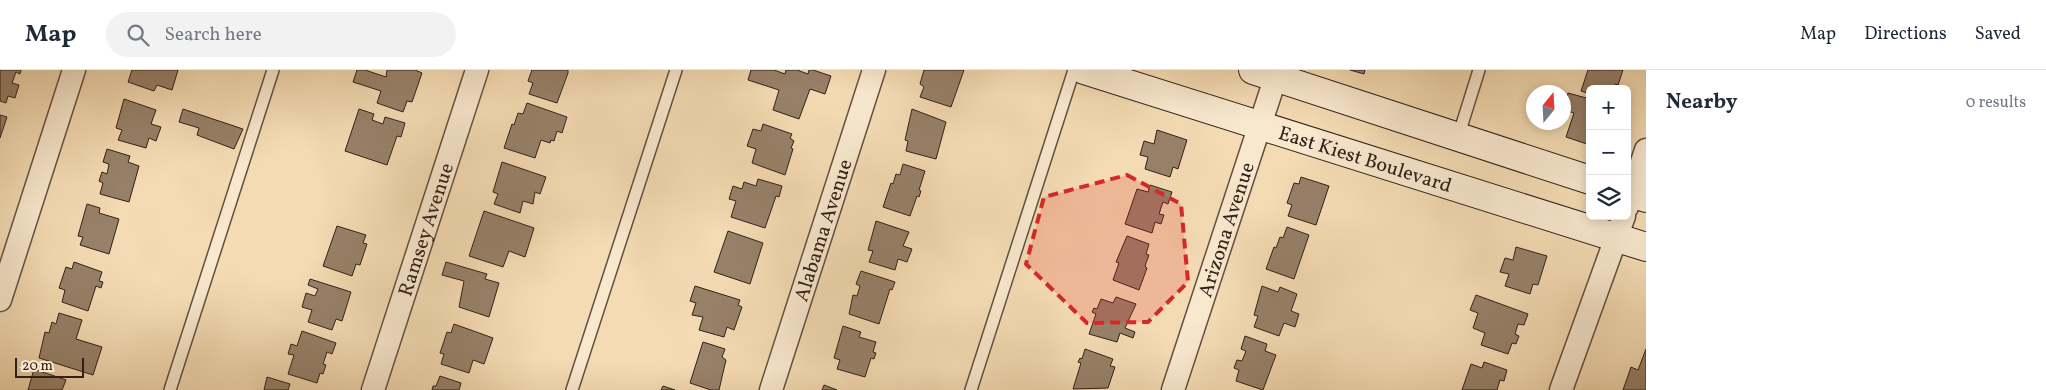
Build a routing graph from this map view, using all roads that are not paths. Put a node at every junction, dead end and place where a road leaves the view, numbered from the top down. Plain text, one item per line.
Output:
1 (74, 70) edge
2 (273, 70) edge
3 (476, 70) edge
4 (676, 70) edge
5 (874, 70) edge
6 (1074, 70) edge
7 (1084, 70) edge
8 (1479, 70) edge
9 (1269, 72) edge
10 (1258, 125) junction
11 (1458, 137) junction
12 (1646, 150) edge
13 (1586, 179) edge
14 (1586, 197) edge
15 (1631, 200) edge
16 (1631, 212) edge
17 (1624, 220) edge
18 (1646, 247) edge
19 (0, 300) edge
20 (170, 390) edge
21 (373, 390) edge
22 (572, 390) edge
23 (771, 390) edge
24 (971, 390) edge
25 (1173, 390) edge
26 (1561, 390) edge

1 - 19 street
2 - 20 lane
3 - 21 street, Ramsey Avenue
4 - 22 lane
5 - 23 street, Alabama Avenue
6 - 24 lane
7 - 10 main road, East Kiest Boulevard
8 - 11 lane
9 - 10 street, Arizona Avenue
9 - 11 main road
10 - 14 main road, East Kiest Boulevard
10 - 25 street, Arizona Avenue
11 - 13 main road
12 - 15 street
16 - 18 main road, East Kiest Boulevard
17 - 26 street

